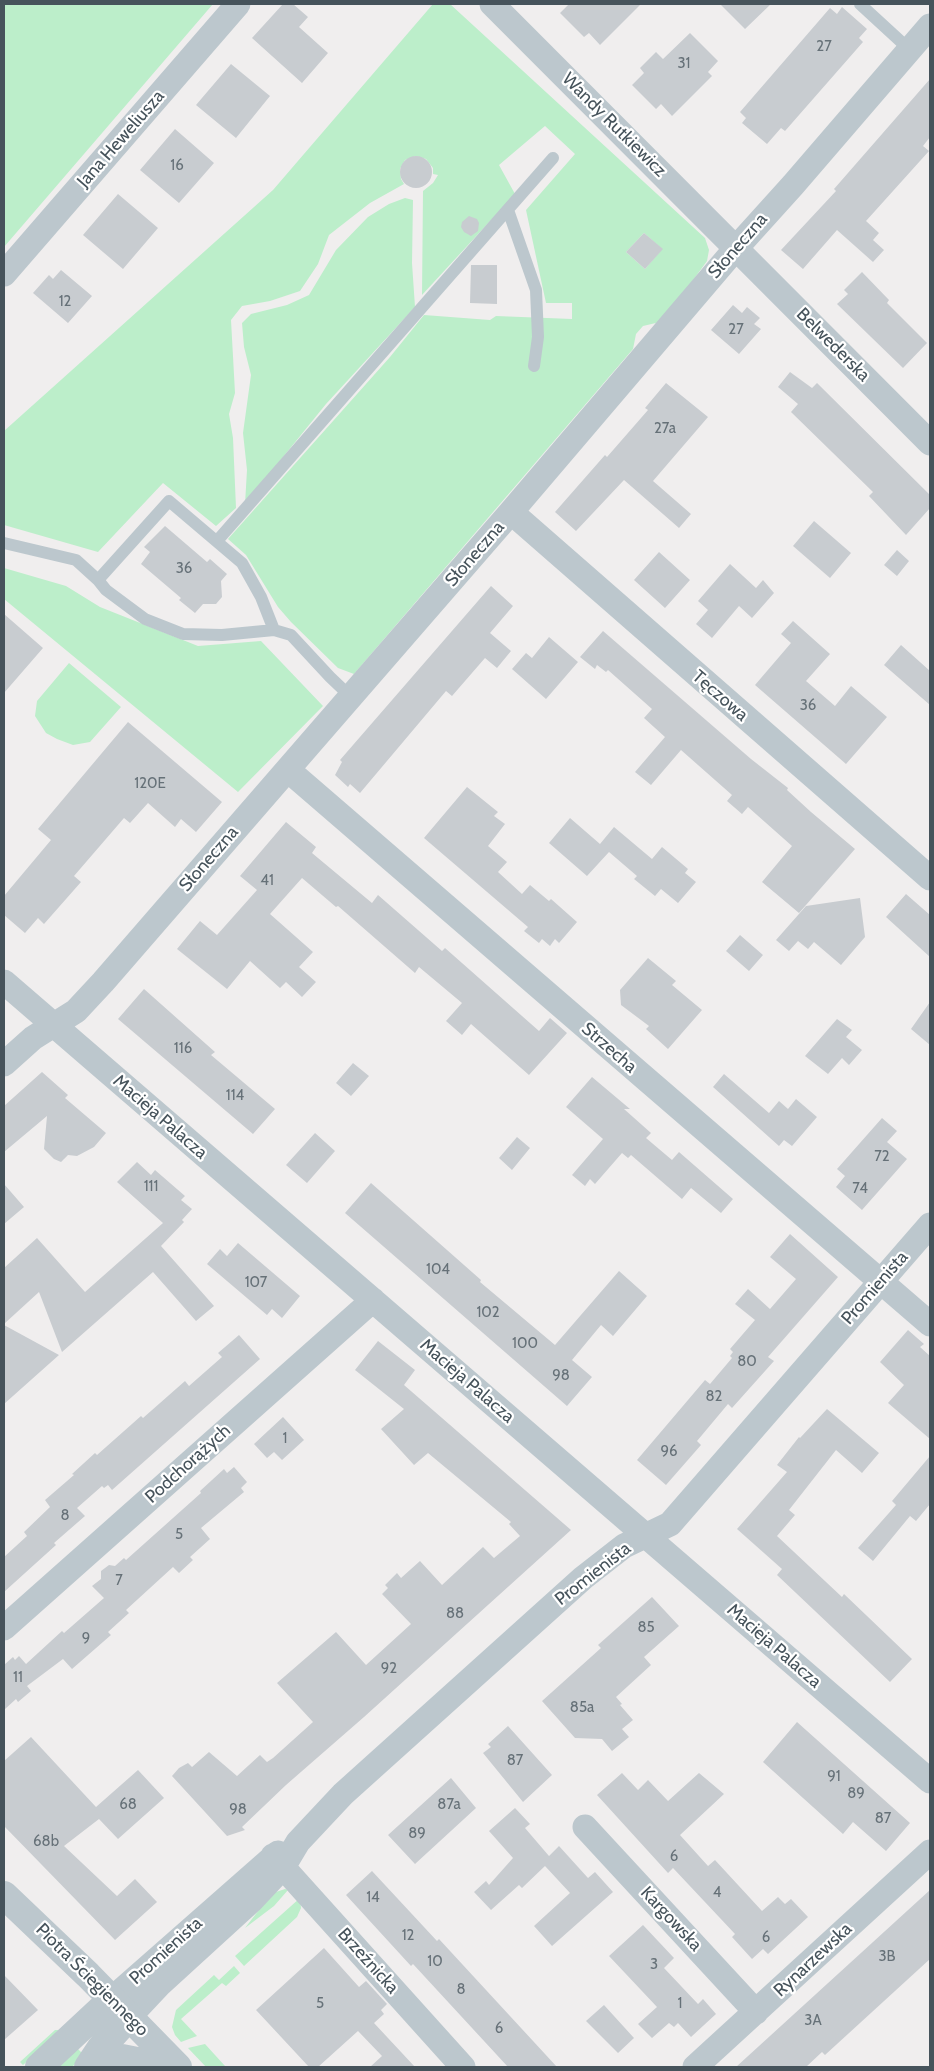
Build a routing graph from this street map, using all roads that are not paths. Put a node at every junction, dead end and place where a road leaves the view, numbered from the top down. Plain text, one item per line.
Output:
1 (238, 4) edge
2 (492, 4) edge
3 (860, 4) edge
4 (930, 26) edge
5 (910, 50) junction
6 (553, 158) dead end
7 (508, 210) junction
8 (737, 247) junction
9 (4, 274) edge
10 (534, 366) dead end
11 (930, 443) edge
12 (511, 512) junction
13 (217, 541) junction
14 (4, 543) edge
15 (98, 580) junction
16 (274, 630) junction
17 (352, 696) junction
18 (288, 770) junction
19 (930, 878) edge
20 (4, 982) edge
21 (53, 1024) junction
22 (4, 1064) edge
23 (930, 1225) edge
24 (881, 1282) junction
25 (373, 1300) junction
26 (930, 1324) edge
27 (647, 1536) junction
28 (4, 1628) edge
29 (930, 1781) edge
30 (585, 1827) dead end
31 (930, 1852) edge
32 (278, 1861) junction
33 (4, 1895) edge
34 (120, 2008) junction
35 (756, 2012) junction
36 (706, 2064) edge
37 (39, 2067) edge
38 (89, 2067) edge
39 (168, 2067) edge
40 (178, 2067) edge
41 (464, 2067) edge

1 - 9 street, Jana Heweliusza
2 - 8 street, Wandy Rutkiewicz
3 - 5 lane
4 - 5 street, Słoneczna
5 - 8 street, Słoneczna
6 - 7 lane
7 - 10 lane
7 - 13 lane
8 - 11 street, Belwederska
8 - 12 street, Słoneczna
12 - 17 street, Słoneczna
12 - 19 street, Tęczowa
13 - 15 lane
13 - 16 lane
14 - 15 lane
15 - 16 lane
16 - 17 lane
17 - 18 street, Słoneczna
18 - 21 street, Słoneczna
18 - 24 street, Strzecha
20 - 21 street, Macieja Palacza
21 - 22 street, Słoneczna
21 - 25 street, Macieja Palacza
23 - 24 street, Promienista
24 - 26 street, Strzecha
24 - 27 street, Promienista
25 - 27 street, Macieja Palacza
25 - 28 street, Podchorążych
27 - 29 street, Macieja Palacza
27 - 32 street, Promienista
30 - 35 street, Kargowska
31 - 35 street, Rynarzewska
32 - 34 street, Promienista
32 - 41 street, Brzeźnicka
33 - 34 street, Piotra Ściegiennego
34 - 37 street, Promienista
34 - 38 street, Promienista
34 - 40 street, Piotra Ściegiennego
35 - 36 street, Rynarzewska
38 - 39 street, Piotra Ściegiennego

